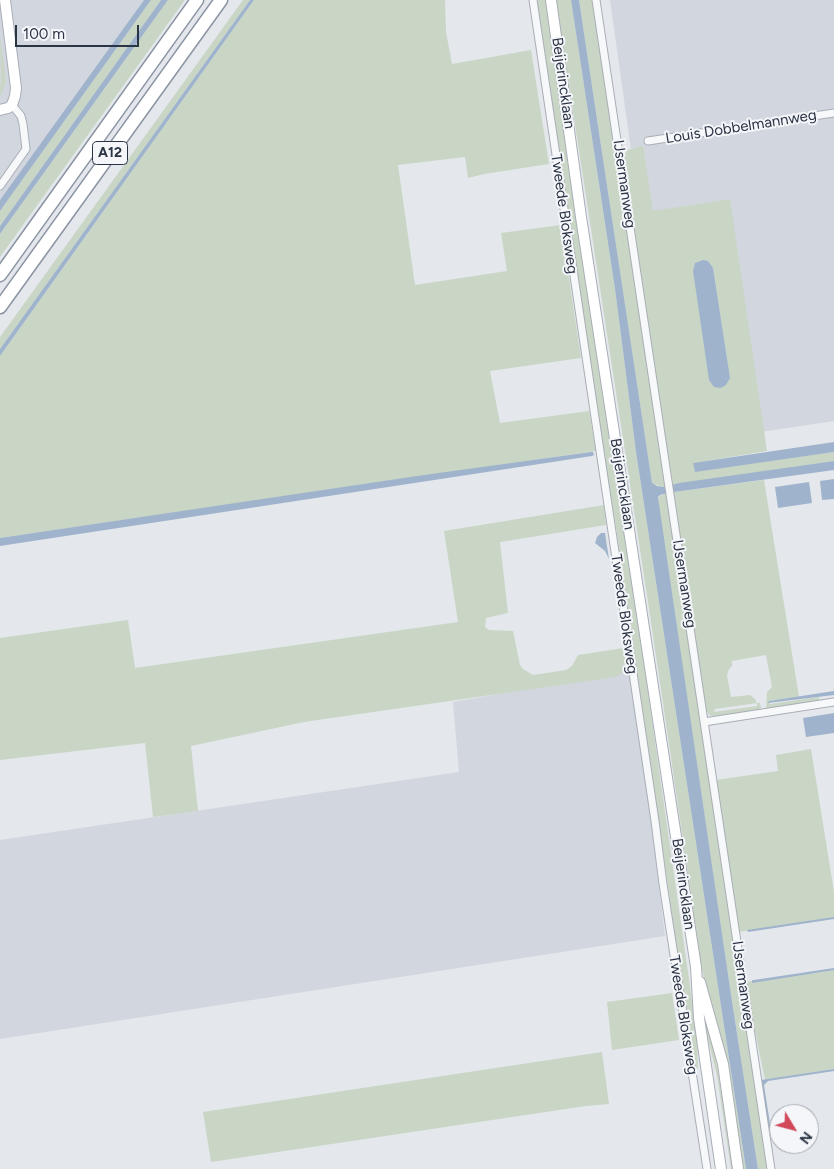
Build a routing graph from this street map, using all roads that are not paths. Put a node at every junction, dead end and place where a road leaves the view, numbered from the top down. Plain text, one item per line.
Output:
1 (4, 0) edge
2 (198, 0) edge
3 (221, 0) edge
4 (533, 0) edge
5 (551, 0) edge
6 (596, 0) edge
7 (12, 105) junction
8 (0, 110) edge
9 (834, 113) edge
10 (648, 141) dead end
11 (0, 186) edge
12 (0, 275) edge
13 (0, 307) edge
14 (834, 702) edge
15 (704, 722) junction
16 (696, 967) junction
17 (707, 1169) edge
18 (721, 1169) edge
19 (738, 1169) edge
20 (771, 1169) edge

1 - 7 main road
2 - 12 highway, A12
3 - 13 highway, A12
4 - 17 street, Tweede Bloksweg
5 - 16 main road, Beijerincklaan
6 - 15 street, IJsermanweg
7 - 8 main road
7 - 11 street
9 - 10 street, Louis Dobbelmannweg
14 - 15 street
15 - 20 street, IJsermanweg
16 - 18 main road, Beijerincklaan
16 - 19 main road, Beijerincklaan

